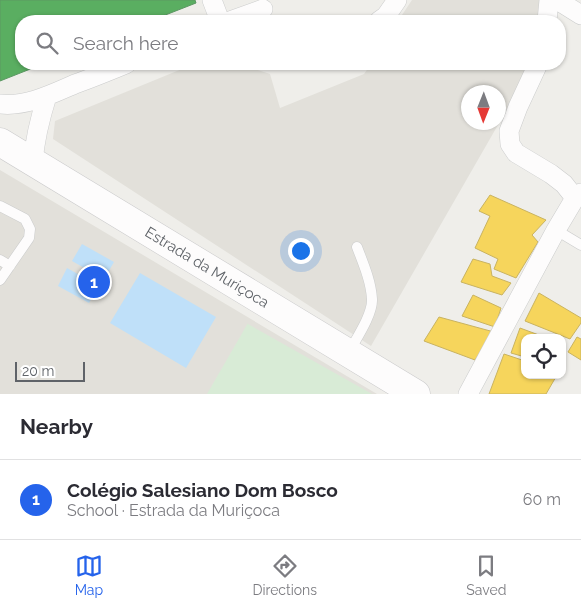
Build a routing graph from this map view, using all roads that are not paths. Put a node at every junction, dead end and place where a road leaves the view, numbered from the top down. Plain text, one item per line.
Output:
1 (212, 0) edge
2 (397, 0) edge
3 (549, 0) edge
4 (557, 0) edge
5 (265, 10) edge
6 (218, 15) edge
7 (249, 15) edge
8 (387, 15) edge
9 (548, 15) edge
10 (581, 15) edge
11 (111, 70) edge
12 (535, 70) edge
13 (48, 96) junction
14 (0, 104) edge
15 (0, 142) edge
16 (33, 162) junction
17 (578, 196) edge
18 (0, 206) edge
19 (556, 230) junction
20 (581, 245) edge
21 (357, 247) dead end
22 (0, 260) edge
23 (10, 266) junction
24 (0, 280) edge
25 (349, 353) junction
26 (416, 394) edge
27 (468, 394) edge

1 - 6 street
2 - 8 street
3 - 9 street
4 - 10 street
5 - 7 street
11 - 13 street
12 - 17 street
13 - 14 street
13 - 16 street
15 - 16 street, Estrada da Muriçoca
16 - 25 street, Estrada da Muriçoca
17 - 19 street
18 - 23 lane
19 - 20 lane
19 - 27 street
21 - 25 lane
22 - 23 lane
23 - 24 lane
25 - 26 street, Estrada da Muriçoca

